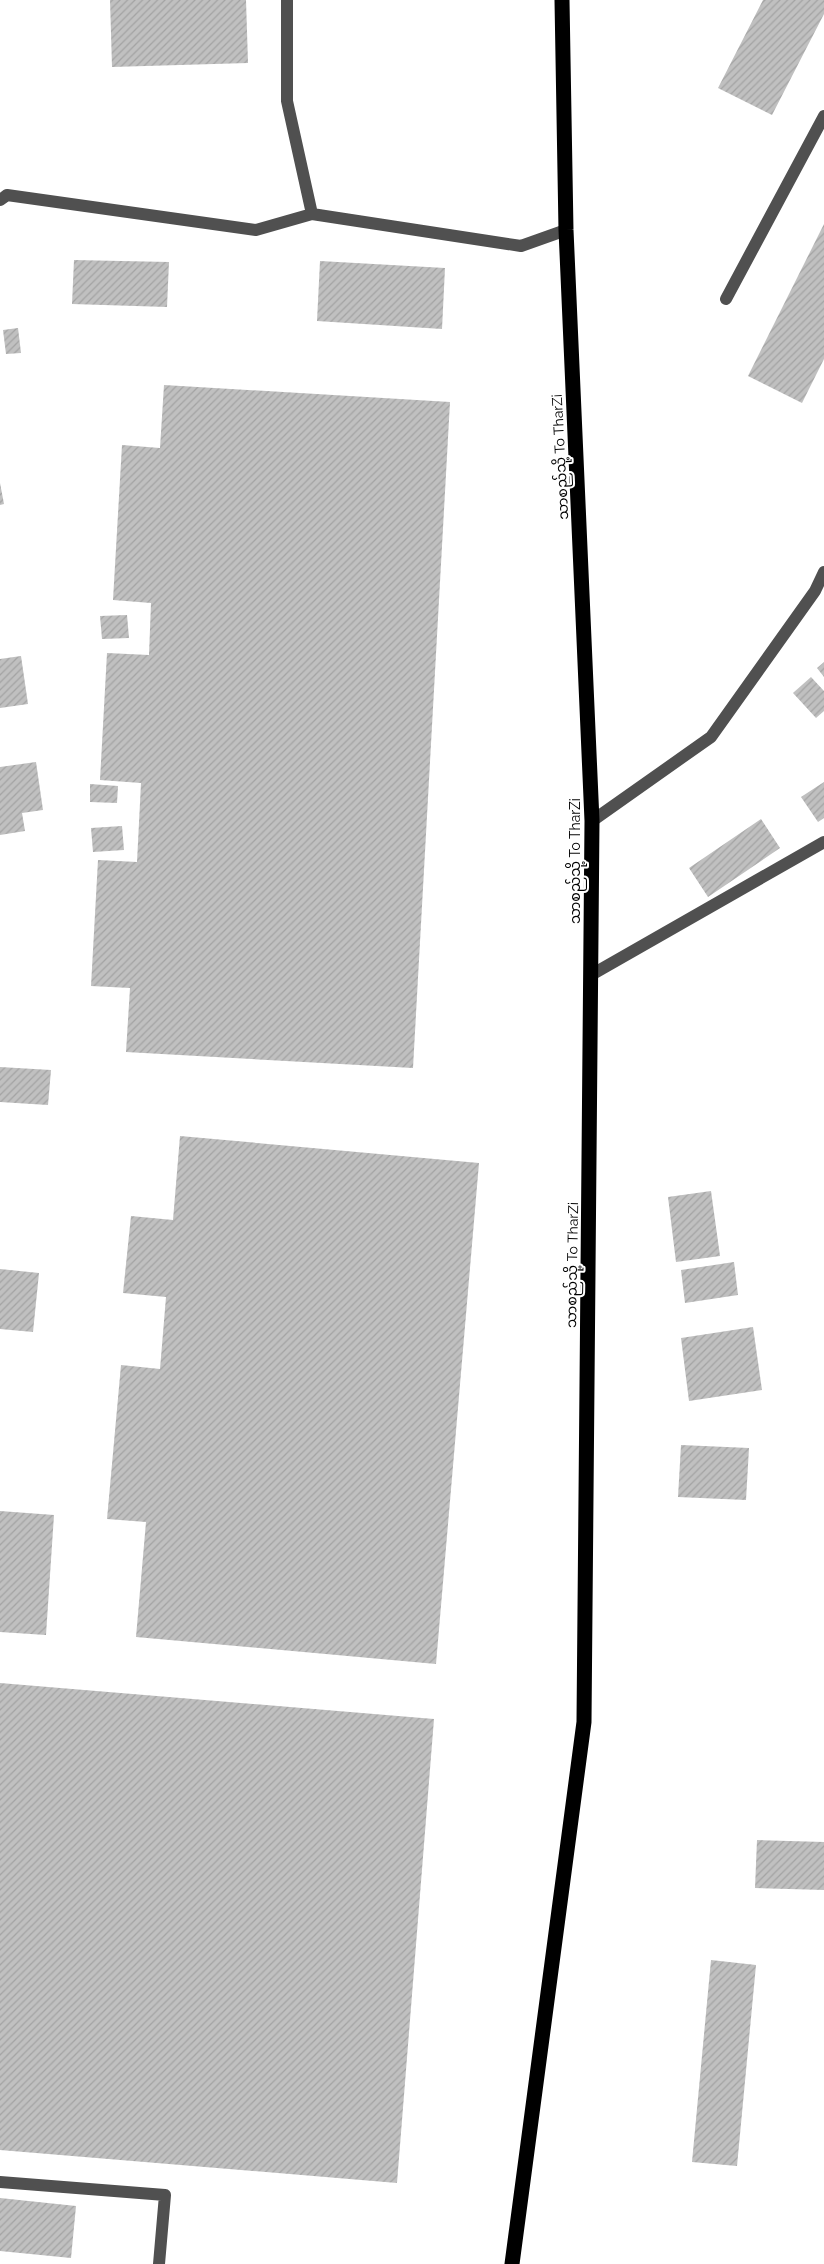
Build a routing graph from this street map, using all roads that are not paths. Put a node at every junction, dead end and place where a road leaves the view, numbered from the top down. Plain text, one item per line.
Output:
1 (287, 0) edge
2 (562, 0) edge
3 (824, 116) edge
4 (2, 197) edge
5 (312, 214) junction
6 (566, 230) junction
7 (726, 299) dead end
8 (824, 572) edge
9 (592, 821) junction
10 (824, 842) edge
11 (591, 975) junction
12 (0, 2182) edge
13 (159, 2264) edge
14 (512, 2264) edge

1 - 5 street
2 - 6 highway, သာစည်သို့ To TharZi
3 - 7 street
4 - 5 street
5 - 6 street
6 - 9 highway, သာစည်သို့ To TharZi
8 - 9 street
9 - 11 highway, သာစည်သို့ To TharZi
10 - 11 street
11 - 14 highway, သာစည်သို့ To TharZi
12 - 13 street

